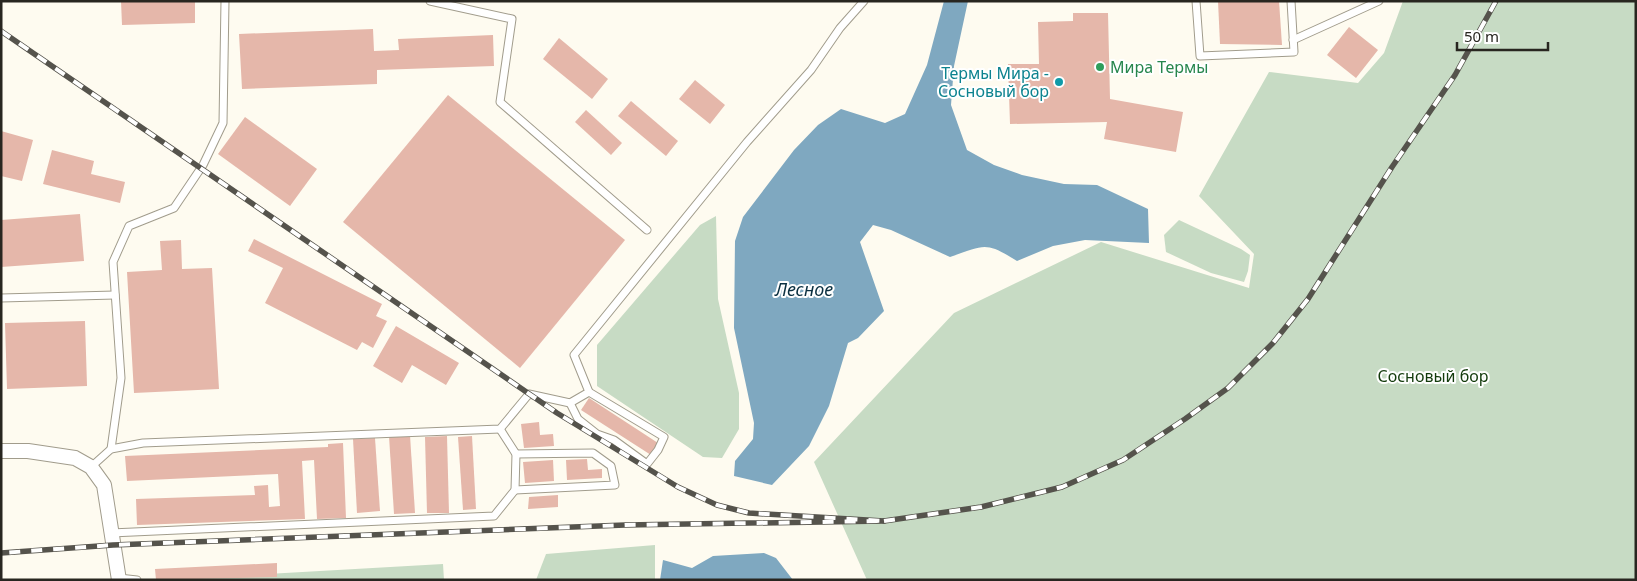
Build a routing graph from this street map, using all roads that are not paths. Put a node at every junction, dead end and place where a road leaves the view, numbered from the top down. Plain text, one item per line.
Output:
1 (225, 1) edge
2 (430, 1) edge
3 (864, 1) edge
4 (1196, 1) edge
5 (1291, 1) edge
6 (1379, 1) edge
7 (1293, 40) junction
8 (647, 230) dead end
9 (115, 295) junction
10 (1, 298) edge
11 (589, 392) junction
12 (570, 403) junction
13 (500, 430) junction
14 (111, 448) junction
15 (1, 451) edge
16 (516, 454) junction
17 (91, 467) junction
18 (515, 490) junction
19 (111, 533) junction
20 (119, 579) edge
21 (137, 580) edge

1 - 9 lane
2 - 8 lane
3 - 11 lane
4 - 7 lane
5 - 7 lane
6 - 7 lane
9 - 10 lane
9 - 14 lane
11 - 12 lane
11 - 12 lane
12 - 13 lane
13 - 14 lane
13 - 16 lane
14 - 17 lane
15 - 17 street
16 - 18 lane
16 - 18 lane
17 - 19 street
18 - 19 lane
19 - 20 street
20 - 21 lane

